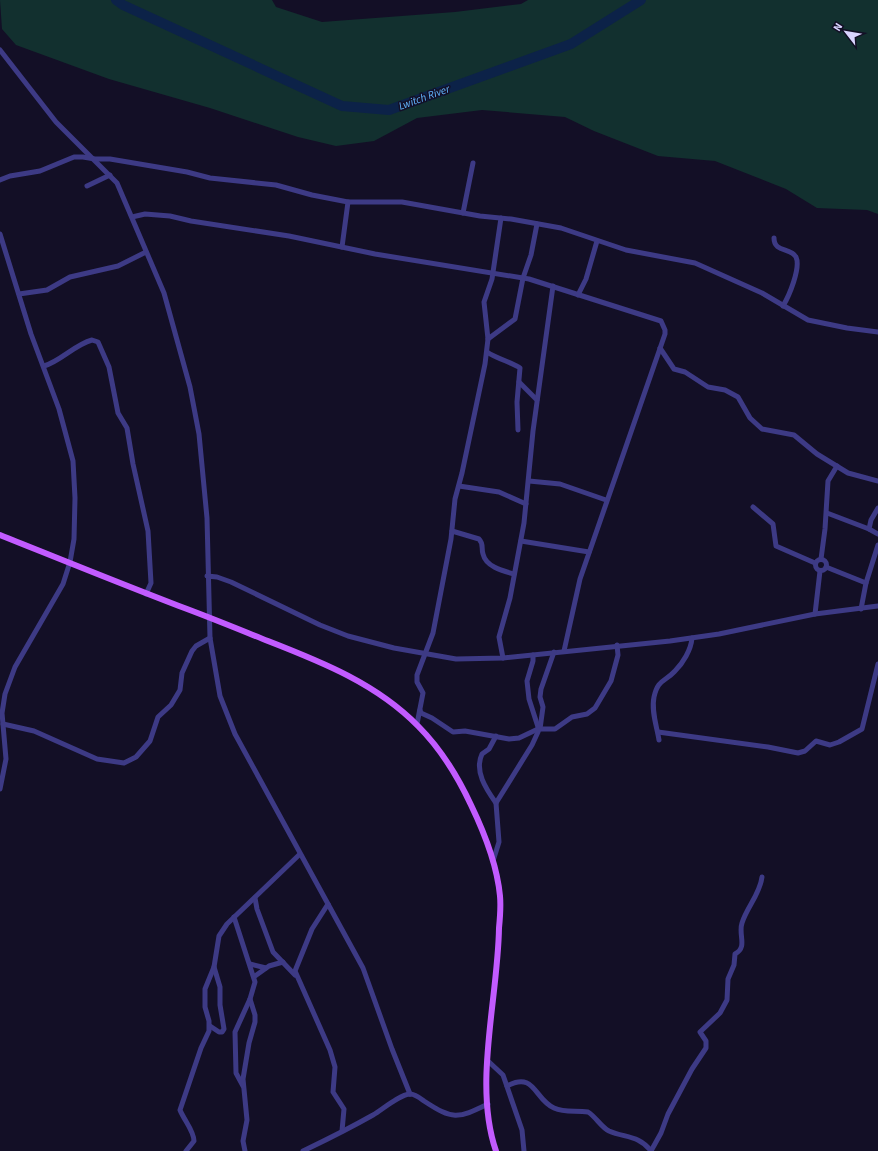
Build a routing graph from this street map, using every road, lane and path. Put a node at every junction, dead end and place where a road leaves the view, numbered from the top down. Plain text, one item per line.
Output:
1 (0, 50) edge
2 (95, 159) junction
3 (473, 163) dead end
4 (110, 174) junction
5 (0, 180) edge
6 (87, 186) dead end
7 (348, 202) junction
8 (463, 213) junction
9 (132, 217) junction
10 (501, 218) junction
11 (537, 224) junction
12 (0, 234) edge
13 (774, 238) dead end
14 (597, 241) junction
15 (342, 247) junction
16 (146, 252) junction
17 (493, 274) junction
18 (524, 278) junction
19 (553, 286) junction
20 (19, 294) junction
21 (578, 295) junction
22 (783, 306) junction
23 (878, 332) edge
24 (488, 339) junction
25 (660, 348) junction
26 (487, 352) junction
27 (44, 366) junction
28 (519, 382) junction
29 (537, 400) junction
30 (518, 430) dead end
31 (838, 466) junction
32 (529, 481) junction
33 (878, 481) edge
34 (459, 486) junction
35 (606, 500) junction
36 (526, 504) junction
37 (753, 508) dead end
38 (878, 508) edge
39 (826, 513) junction
40 (869, 529) junction
41 (452, 531) junction
42 (878, 534) edge
43 (0, 535) edge
44 (521, 541) junction
45 (878, 545) edge
46 (589, 552) junction
47 (821, 559) junction
48 (70, 562) junction
49 (815, 563) junction
50 (826, 567) junction
51 (820, 571) junction
52 (514, 574) junction
53 (207, 576) junction
54 (866, 583) junction
55 (146, 594) junction
56 (878, 606) edge
57 (861, 608) junction
58 (815, 614) junction
59 (208, 617) junction
60 (210, 638) junction
61 (692, 638) junction
62 (618, 645) junction
63 (564, 651) junction
64 (554, 652) junction
65 (426, 654) junction
66 (533, 655) junction
67 (503, 658) junction
68 (878, 664) edge
69 (420, 710) junction
70 (3, 724) junction
71 (417, 724) junction
72 (539, 729) junction
73 (658, 732) junction
74 (496, 736) junction
75 (659, 740) dead end
76 (0, 789) edge
77 (496, 802) junction
78 (300, 854) junction
79 (493, 861) junction
80 (762, 877) dead end
81 (254, 898) junction
82 (328, 904) junction
83 (234, 917) junction
84 (283, 962) junction
85 (250, 964) junction
86 (214, 967) junction
87 (266, 968) junction
88 (255, 976) junction
89 (296, 977) junction
90 (250, 999) junction
91 (210, 1026) junction
92 (488, 1061) junction
93 (507, 1086) junction
94 (243, 1087) junction
95 (410, 1094) junction
96 (488, 1104) junction
97 (342, 1131) junction
98 (186, 1151) edge
99 (245, 1151) edge
100 (303, 1151) edge
101 (496, 1151) edge
102 (524, 1151) edge
103 (651, 1151) edge

1 - 2 street
2 - 4 street
2 - 5 street
2 - 7 street
3 - 8 street
4 - 6 street
4 - 9 street
7 - 8 street
7 - 15 street
8 - 10 street
9 - 15 street
9 - 16 street
10 - 11 street
10 - 17 street
11 - 14 street
11 - 18 street
12 - 20 street
13 - 22 street
14 - 21 street
14 - 22 street
15 - 17 street
16 - 20 street
16 - 53 street
17 - 18 street
17 - 24 street
18 - 19 street
18 - 24 street
19 - 21 street
19 - 29 street
20 - 27 street
21 - 25 street
22 - 23 street
24 - 26 street
25 - 31 street
25 - 35 street
26 - 28 street
26 - 34 street
27 - 48 street
27 - 55 street
28 - 29 street
28 - 30 street
29 - 32 street
31 - 33 street
31 - 39 street
32 - 35 street
32 - 36 street
34 - 36 street
34 - 41 street
35 - 46 street
36 - 44 street
37 - 49 street
38 - 40 street
39 - 40 street
39 - 47 street
40 - 42 street
41 - 52 street
41 - 65 street
43 - 48 main road
44 - 46 street
44 - 52 street
45 - 54 street
46 - 63 street
47 - 49 street
47 - 50 street
48 - 55 main road
48 - 70 street
49 - 51 street
50 - 51 street
50 - 54 street
51 - 58 street
52 - 67 street
53 - 59 street
53 - 65 street
54 - 57 street
55 - 59 main road
56 - 57 street
57 - 58 street
58 - 61 street
59 - 60 street
59 - 71 main road
60 - 70 street
60 - 78 street
61 - 62 street
61 - 73 street
62 - 63 street
62 - 72 street
63 - 64 street
64 - 66 street
64 - 72 street
65 - 67 street
65 - 69 street
66 - 67 street
66 - 72 street
68 - 73 street
69 - 71 street
69 - 74 street
70 - 76 street
71 - 79 main road
72 - 74 street
72 - 77 street
73 - 75 street
74 - 77 street
77 - 79 street
78 - 81 street
78 - 82 street
79 - 92 main road
80 - 103 street
81 - 83 street
81 - 84 street
82 - 89 street
82 - 95 street
83 - 85 street
83 - 86 street
84 - 87 street
84 - 89 street
85 - 87 street
85 - 88 street
86 - 91 street
86 - 91 street
87 - 88 street
88 - 90 street
89 - 97 street
90 - 94 street
90 - 94 street
91 - 98 street
92 - 93 street
92 - 96 main road
93 - 102 street
93 - 103 street
94 - 99 street
95 - 96 street
95 - 97 street
96 - 101 main road
97 - 100 street

